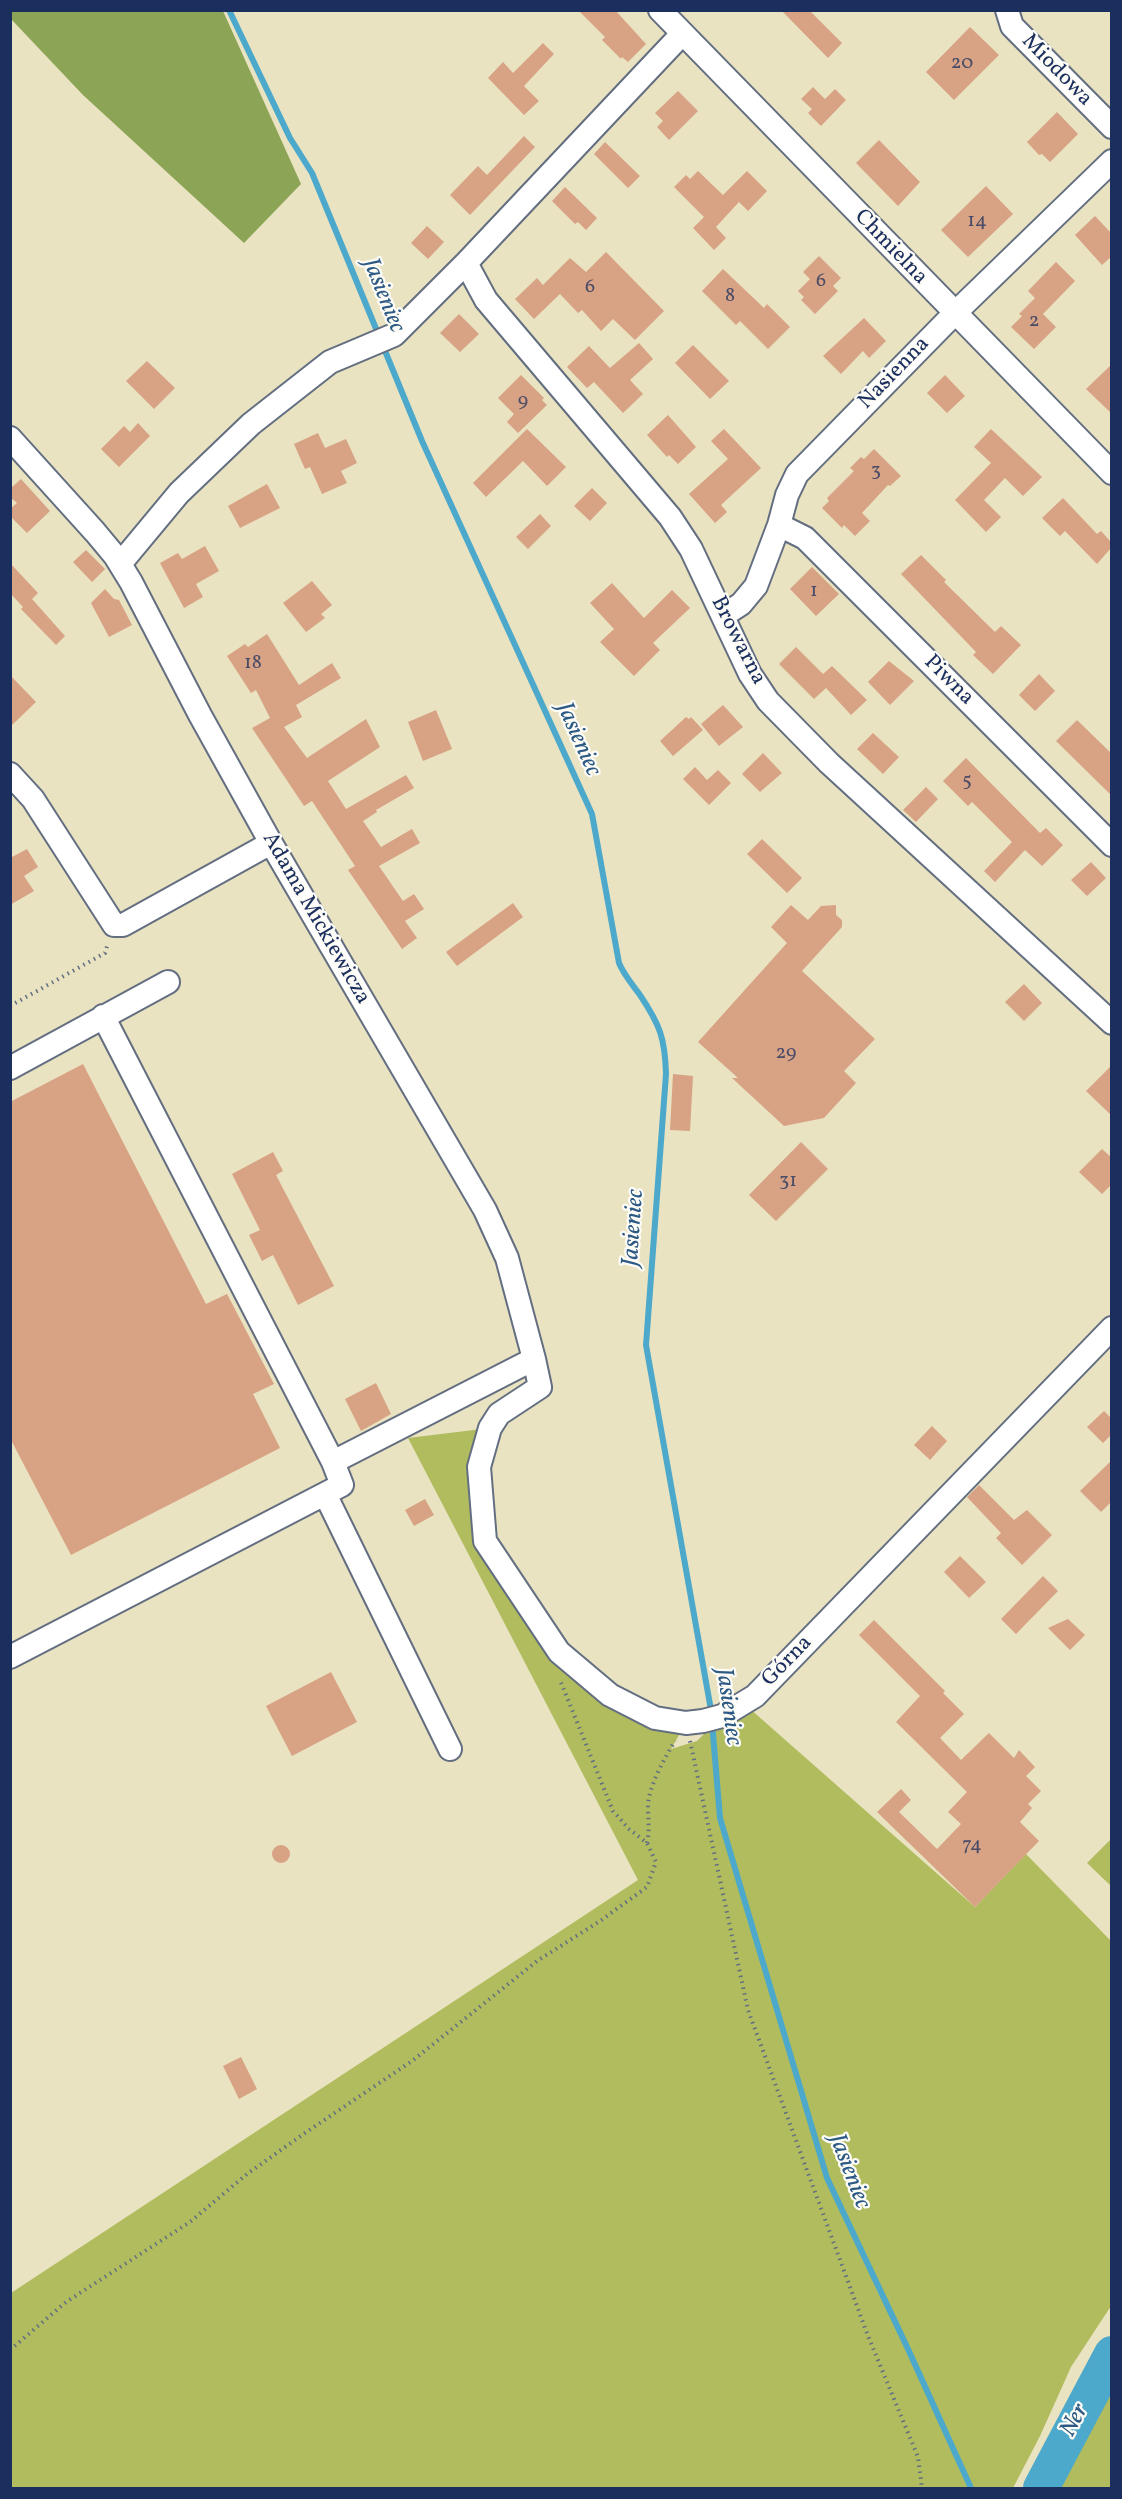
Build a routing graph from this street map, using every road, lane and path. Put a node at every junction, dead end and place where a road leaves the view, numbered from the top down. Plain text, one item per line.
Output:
1 (1007, 10) edge
2 (673, 19) edge
3 (1112, 127) edge
4 (1112, 161) edge
5 (466, 263) junction
6 (954, 314) junction
7 (10, 438) edge
8 (1112, 473) edge
9 (779, 525) junction
10 (120, 564) junction
11 (724, 615) junction
12 (10, 774) edge
13 (271, 843) junction
14 (1112, 845) edge
15 (114, 925) junction
16 (168, 982) dead end
17 (10, 1006) edge
18 (103, 1016) junction
19 (1112, 1023) edge
20 (10, 1068) edge
21 (1112, 1328) edge
22 (534, 1359) junction
23 (333, 1462) junction
24 (325, 1494) junction
25 (10, 1657) edge
26 (559, 1679) dead end
27 (704, 1720) junction
28 (450, 1749) dead end
29 (647, 1843) junction
30 (10, 2350) edge
31 (922, 2488) edge

1 - 3 street, Miodowa
2 - 5 street
2 - 6 street, Chmielna
4 - 6 street, Nasienna
5 - 10 street
5 - 11 street, Browarna
6 - 8 street, Chmielna
6 - 9 street, Nasienna
7 - 10 street, Adama Mickiewicza
9 - 11 street, Nasienna
9 - 14 street, Piwna
10 - 13 street, Adama Mickiewicza
11 - 19 street, Browarna
12 - 15 street
13 - 15 street
13 - 22 street, Adama Mickiewicza
15 - 17 path
16 - 18 street
18 - 20 street
18 - 23 street
21 - 27 street, Górna
22 - 23 street
22 - 27 street, Adama Mickiewicza
23 - 24 street
24 - 25 street
24 - 28 street
26 - 29 path
27 - 29 path
27 - 31 path
29 - 30 path

